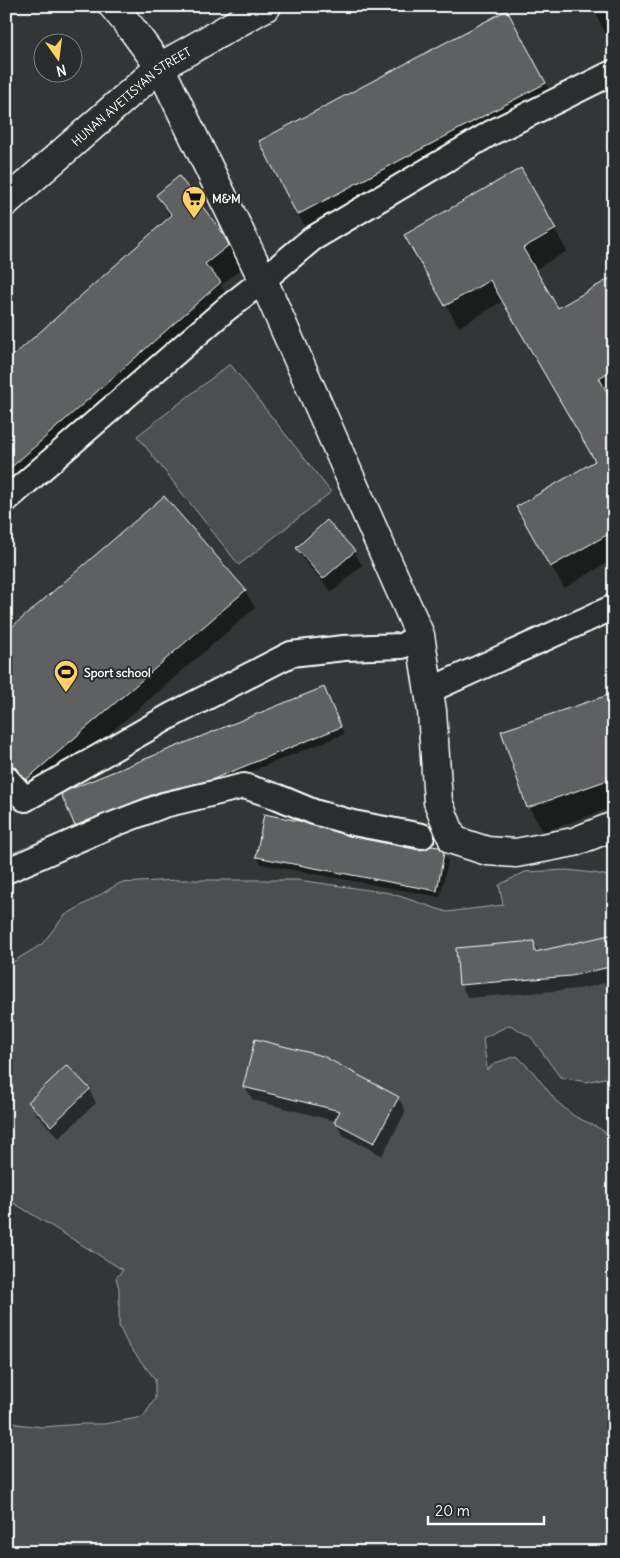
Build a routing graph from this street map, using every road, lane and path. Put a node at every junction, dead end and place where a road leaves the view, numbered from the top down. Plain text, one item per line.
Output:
1 (113, 6) edge
2 (267, 6) edge
3 (160, 67) junction
4 (614, 72) edge
5 (6, 202) edge
6 (263, 280) junction
7 (6, 500) edge
8 (614, 607) edge
9 (420, 635) junction
10 (428, 691) junction
11 (6, 778) edge
12 (614, 826) edge
13 (422, 836) dead end
14 (6, 871) edge

1 - 3 main road
2 - 3 main road, HUNAN AVETISYAN STREET
3 - 5 main road, HUNAN AVETISYAN STREET
3 - 6 main road
4 - 6 lane
6 - 7 lane
6 - 9 main road
8 - 10 lane
9 - 10 main road
9 - 11 lane
10 - 12 main road
13 - 14 lane

